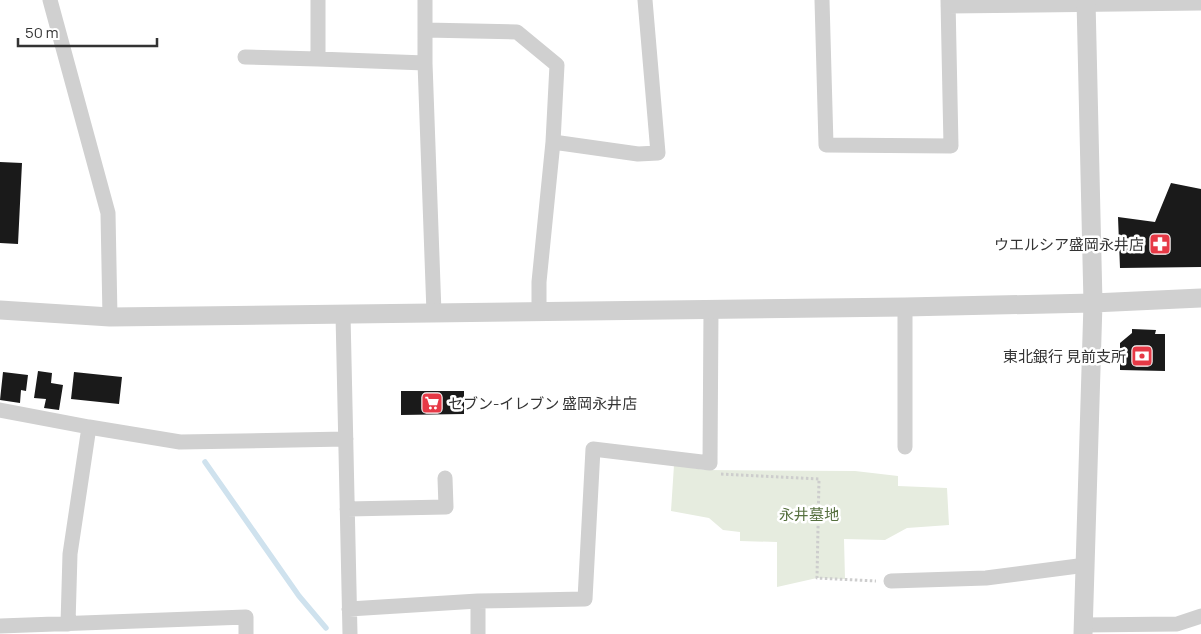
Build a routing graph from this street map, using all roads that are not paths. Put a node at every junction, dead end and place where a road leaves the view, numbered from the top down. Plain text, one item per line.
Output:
1 (50, 0) edge
2 (318, 0) edge
3 (425, 0) edge
4 (645, 0) edge
5 (822, 0) edge
6 (1086, 2) edge
7 (948, 3) edge
8 (1201, 3) edge
9 (425, 30) junction
10 (244, 57) dead end
11 (318, 59) junction
12 (425, 63) junction
13 (553, 142) junction
14 (1201, 298) edge
15 (1093, 302) junction
16 (905, 307) junction
17 (712, 309) junction
18 (0, 310) edge
19 (539, 312) junction
20 (434, 313) junction
21 (343, 314) junction
22 (110, 317) junction
23 (0, 410) edge
24 (90, 427) junction
25 (346, 439) junction
26 (905, 447) dead end
27 (445, 478) dead end
28 (347, 509) junction
29 (1086, 565) junction
30 (891, 581) road end
31 (478, 601) junction
32 (349, 609) junction
33 (1201, 616) edge
34 (68, 624) junction
35 (0, 626) edge
36 (1083, 630) edge
37 (246, 634) edge
38 (350, 634) edge
39 (478, 634) edge

1 - 22 street
2 - 11 street
3 - 9 street
4 - 13 street
5 - 7 street
6 - 7 street
6 - 8 street
6 - 15 street
9 - 12 street
9 - 13 street
10 - 11 street
11 - 12 street
12 - 20 street
13 - 19 street
14 - 15 street
15 - 16 street
15 - 29 street
16 - 17 street
16 - 26 street
17 - 19 street
17 - 31 street
18 - 22 street
19 - 20 street
20 - 21 street
21 - 22 street
21 - 25 street
23 - 24 street
24 - 25 street
24 - 34 street
25 - 28 street
27 - 28 street
28 - 32 street
29 - 30 street
29 - 36 street
31 - 32 street
31 - 39 street
32 - 38 street
33 - 36 street
34 - 35 street
34 - 37 street

